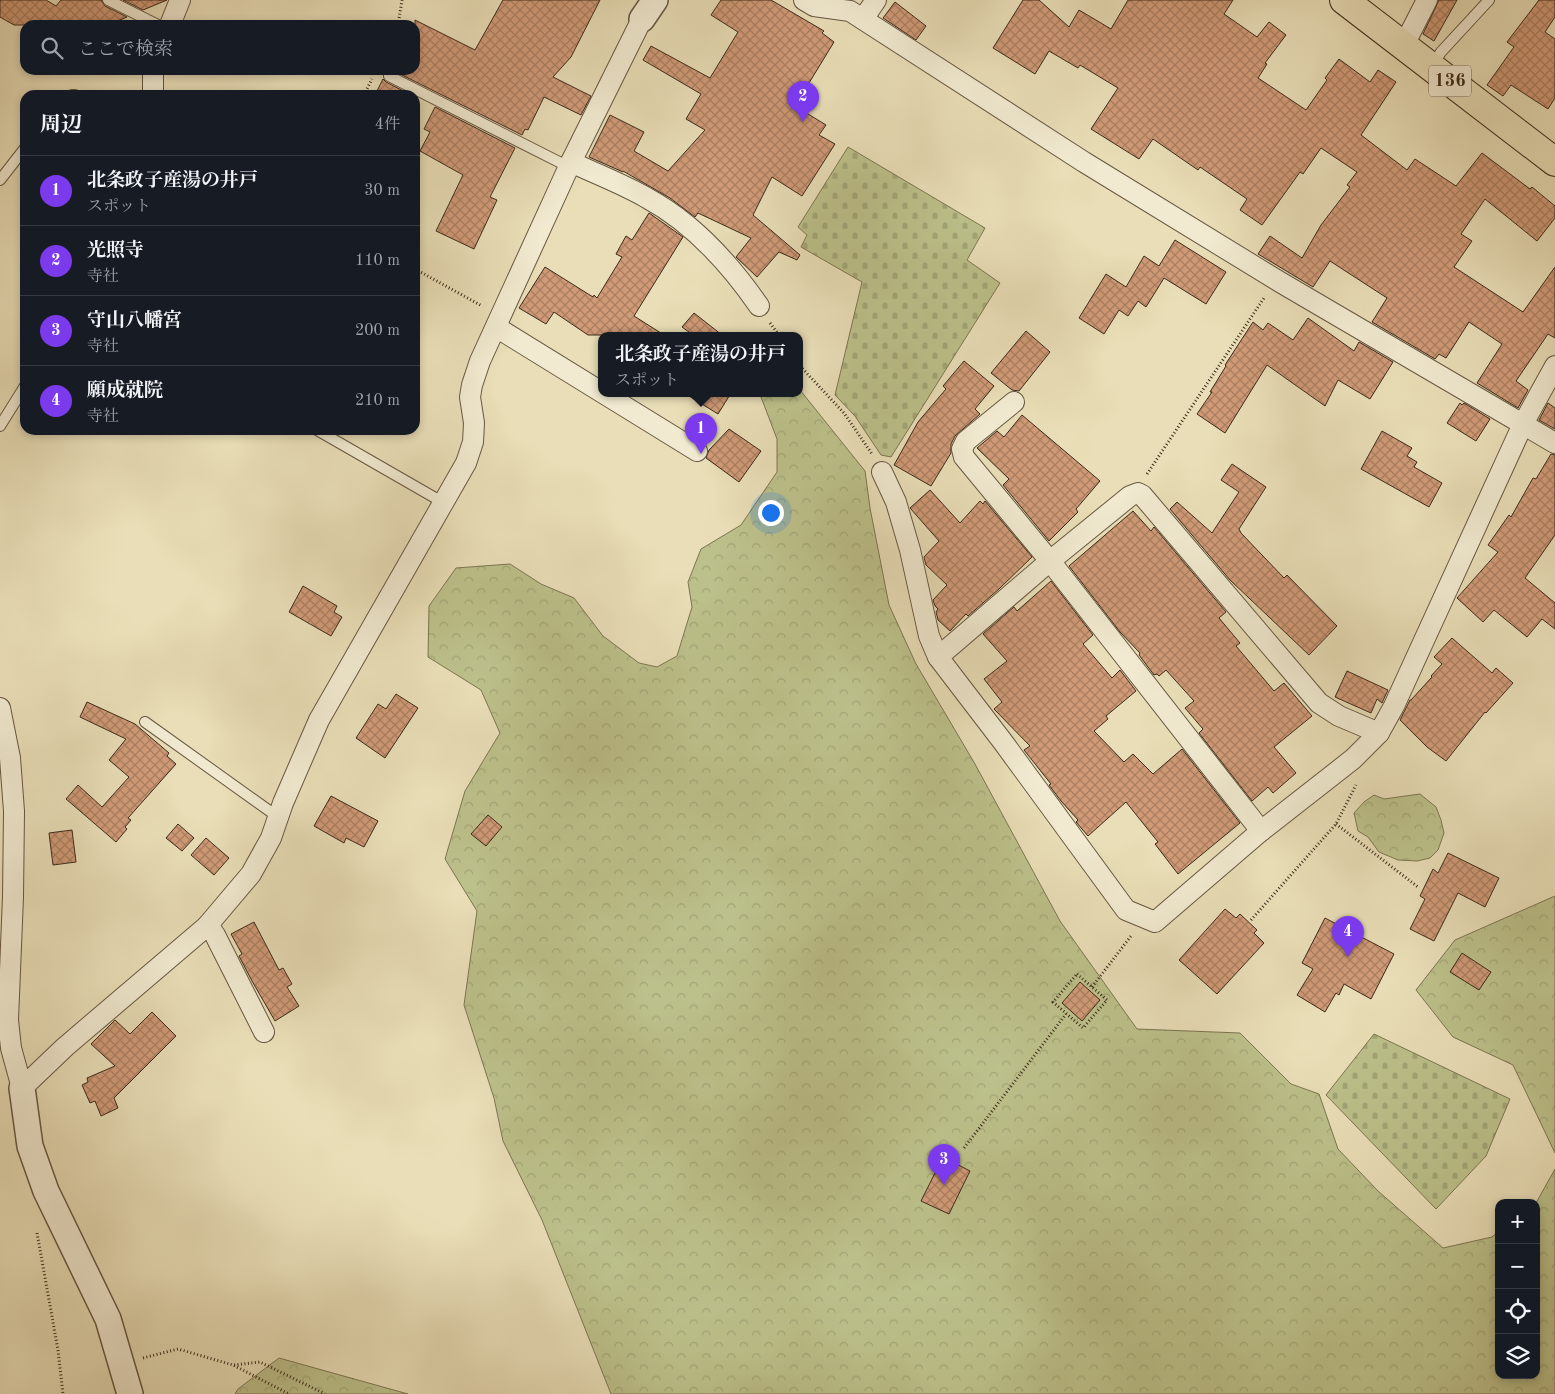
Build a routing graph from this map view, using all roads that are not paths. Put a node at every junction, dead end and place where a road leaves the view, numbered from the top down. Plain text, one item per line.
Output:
1 (108, 0) edge
2 (180, 0) edge
3 (804, 0) edge
4 (876, 0) edge
5 (1344, 0) edge
6 (1427, 0) edge
7 (1489, 0) edge
8 (648, 9) edge
9 (863, 19) junction
10 (148, 20) edge
11 (172, 20) edge
12 (1404, 45) junction
13 (1431, 66) junction
14 (153, 75) edge
15 (389, 76) dead end
16 (152, 90) edge
17 (418, 90) edge
18 (420, 91) edge
19 (20, 154) edge
20 (1554, 158) edge
21 (570, 164) junction
22 (0, 180) edge
23 (759, 306) dead end
24 (498, 322) junction
25 (1555, 366) edge
26 (598, 387) edge
27 (20, 394) edge
28 (614, 397) edge
29 (1014, 402) dead end
30 (1523, 424) junction
31 (0, 426) edge
32 (326, 435) edge
33 (1555, 443) edge
34 (697, 451) dead end
35 (882, 472) road end
36 (444, 503) junction
37 (1050, 561) junction
38 (938, 657) junction
39 (0, 708) edge
40 (145, 722) dead end
41 (1378, 733) junction
42 (278, 817) junction
43 (1261, 831) junction
44 (208, 925) junction
45 (264, 1032) dead end
46 (22, 1088) junction
47 (130, 1394) edge

1 - 10 lane
2 - 11 street
3 - 9 street
4 - 9 street
5 - 12 highway, 136
6 - 12 street
7 - 13 lane
8 - 21 street
9 - 30 street
12 - 13 highway, 136
13 - 20 highway, 136
14 - 16 street
15 - 17 lane
18 - 21 lane
19 - 22 lane
21 - 23 street
21 - 24 street
24 - 26 street
24 - 36 street
25 - 30 street
27 - 31 lane
28 - 34 street
29 - 37 street
30 - 33 street
30 - 41 street
32 - 36 lane
35 - 38 street
36 - 42 street
37 - 38 street
37 - 41 street
37 - 43 street
38 - 43 street
39 - 46 street
40 - 42 lane
41 - 43 street
42 - 44 street
44 - 45 street
44 - 46 street
46 - 47 street

